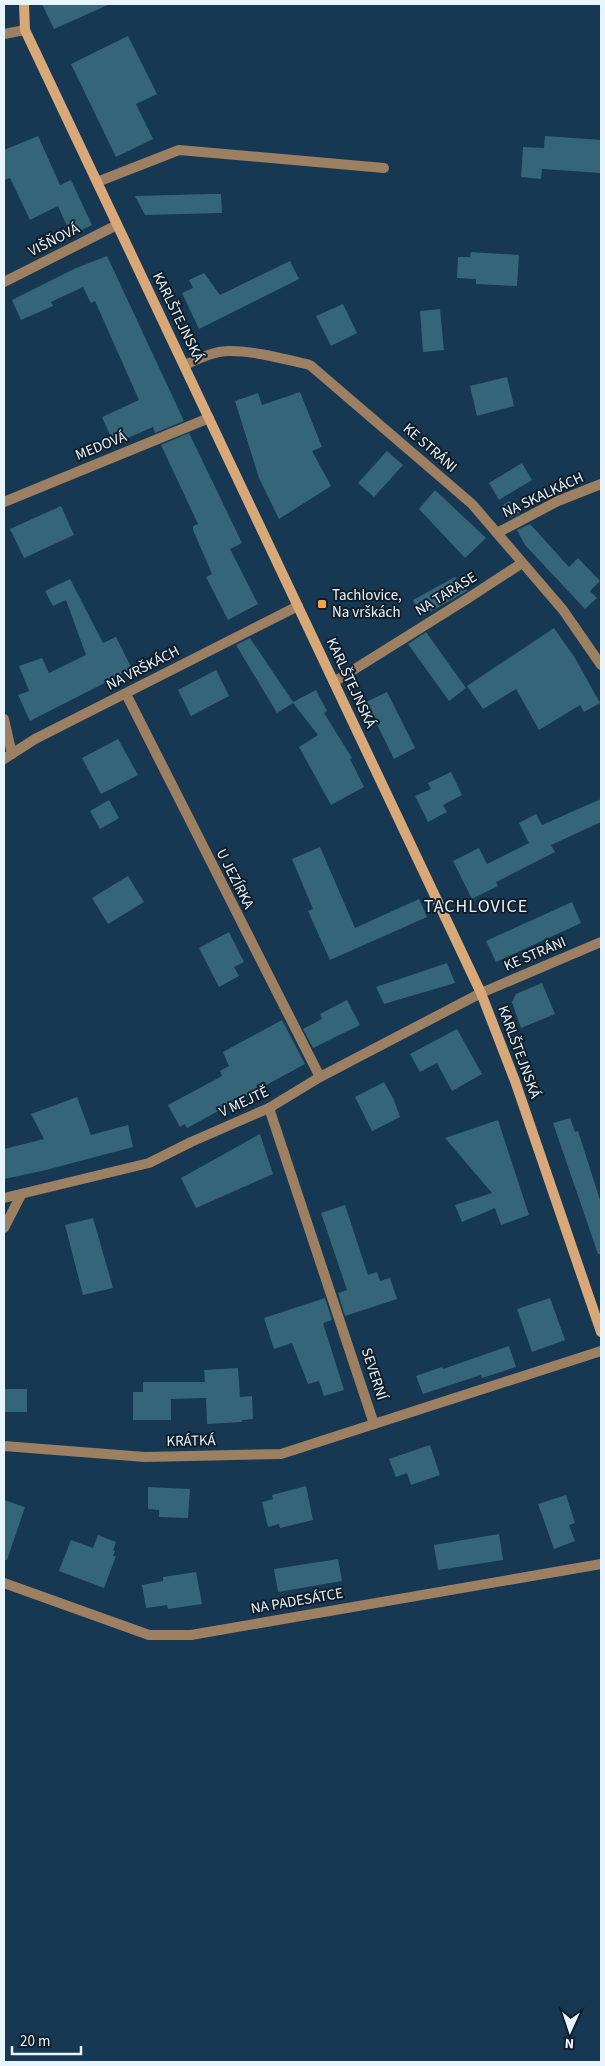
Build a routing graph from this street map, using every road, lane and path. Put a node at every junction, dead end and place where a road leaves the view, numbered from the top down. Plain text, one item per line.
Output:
1 (24, 4) edge
2 (25, 30) junction
3 (4, 34) edge
4 (384, 168) dead end
5 (97, 182) junction
6 (117, 225) junction
7 (4, 282) edge
8 (185, 364) junction
9 (209, 418) junction
10 (601, 484) edge
11 (4, 502) edge
12 (497, 533) junction
13 (522, 563) junction
14 (298, 606) junction
15 (601, 665) edge
16 (334, 682) junction
17 (126, 694) junction
18 (4, 720) edge
19 (8, 756) edge
20 (601, 942) edge
21 (481, 993) junction
22 (320, 1077) junction
23 (269, 1108) junction
24 (21, 1195) junction
25 (4, 1198) edge
26 (4, 1228) edge
27 (601, 1332) edge
28 (601, 1351) edge
29 (374, 1424) junction
30 (4, 1446) edge
31 (601, 1564) edge
32 (4, 1583) edge

1 - 2 main road, KARLŠTEJNSKÁ
2 - 3 street
2 - 5 main road, KARLŠTEJNSKÁ
4 - 5 street
5 - 6 main road, KARLŠTEJNSKÁ
6 - 7 street, VIŠŇOVÁ
6 - 8 main road, KARLŠTEJNSKÁ
8 - 9 main road, KARLŠTEJNSKÁ
8 - 12 street, KE STRÁNI
9 - 11 street, MEDOVÁ
9 - 14 main road, KARLŠTEJNSKÁ
10 - 12 street, NA SKALKÁCH
12 - 13 street, KE STRÁNI
13 - 15 street, KE STRÁNI
13 - 16 street, NA TARASE
14 - 16 main road, KARLŠTEJNSKÁ
14 - 17 street, NA VRŠKÁCH
16 - 21 main road, KARLŠTEJNSKÁ
17 - 19 street, NA VRŠKÁCH
17 - 22 street, U JEZÍRKA
18 - 19 street
20 - 21 street, KE STRÁNI
21 - 22 street, V MEJTĚ
21 - 27 main road, KARLŠTEJNSKÁ
22 - 23 street, V MEJTĚ
23 - 24 street, V MEJTĚ
23 - 29 street, SEVERNÍ
24 - 25 street, V MEJTĚ
24 - 26 street
28 - 29 street, SEVERNÍ
29 - 30 street, KRÁTKÁ
31 - 32 street, NA PADESÁTCE

